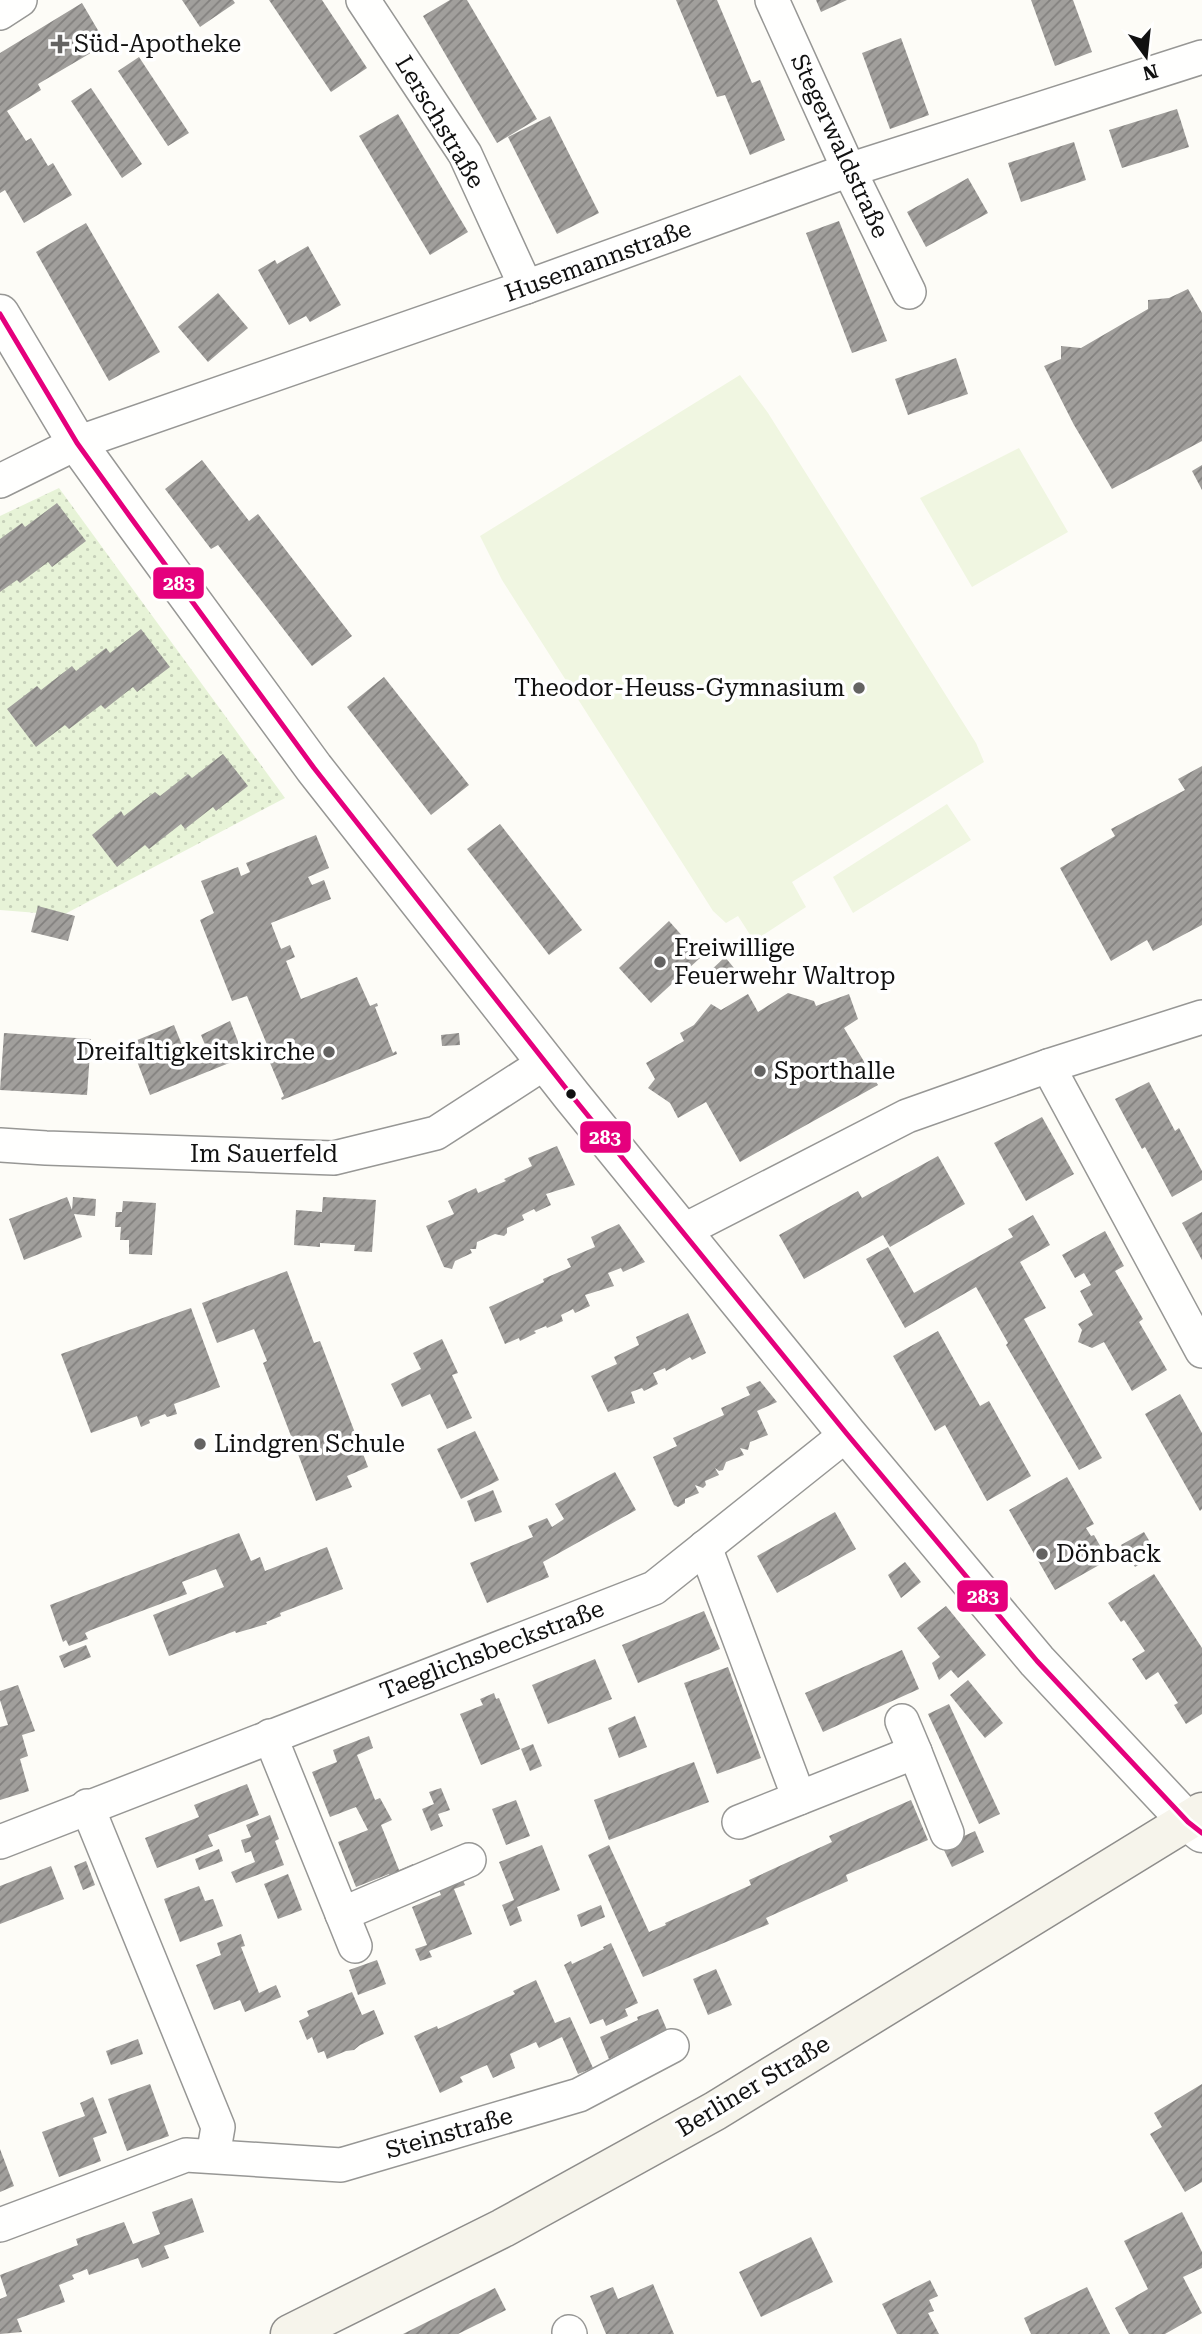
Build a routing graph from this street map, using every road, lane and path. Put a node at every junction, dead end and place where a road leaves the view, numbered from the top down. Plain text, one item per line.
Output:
1 (20, 0) edge
2 (363, 0) edge
3 (772, 0) edge
4 (0, 13) edge
5 (1202, 57) edge
6 (849, 170) junction
7 (526, 287) junction
8 (909, 292) dead end
9 (0, 314) edge
10 (77, 443) junction
11 (0, 481) edge
12 (1202, 1017) edge
13 (546, 1062) junction
14 (1048, 1066) junction
15 (0, 1144) edge
16 (681, 1232) junction
17 (1202, 1351) edge
18 (847, 1434) junction
19 (705, 1547) junction
20 (902, 1721) dead end
21 (270, 1736) junction
22 (915, 1752) junction
23 (799, 1798) junction
24 (88, 1806) junction
25 (739, 1822) dead end
26 (1197, 1823) edge
27 (947, 1833) dead end
28 (0, 1842) edge
29 (469, 1860) dead end
30 (342, 1914) junction
31 (355, 1946) dead end
32 (672, 2046) dead end
33 (213, 2157) junction
34 (0, 2225) edge
35 (290, 2334) edge

1 - 4 street
2 - 7 street, Lerschstraße
3 - 6 street, Stegerwaldstraße
5 - 6 street, Husemannstraße
6 - 7 street, Husemannstraße
6 - 8 street, Stegerwaldstraße
7 - 10 street, Husemannstraße
9 - 10 street
10 - 11 street, Husemannstraße
10 - 13 street
12 - 14 street
13 - 15 street, Im Sauerfeld
13 - 16 street
14 - 16 street
14 - 17 street
16 - 18 street
18 - 19 street, Taeglichsbeckstraße
18 - 26 street
19 - 21 street, Taeglichsbeckstraße
19 - 23 street
20 - 22 street
21 - 24 street, Taeglichsbeckstraße
21 - 30 street
22 - 23 street
22 - 27 street
23 - 25 street
24 - 28 street, Taeglichsbeckstraße
24 - 33 street
26 - 35 main road, Berliner Straße
29 - 30 street
30 - 31 street
32 - 33 street, Steinstraße
33 - 34 street, Steinstraße

